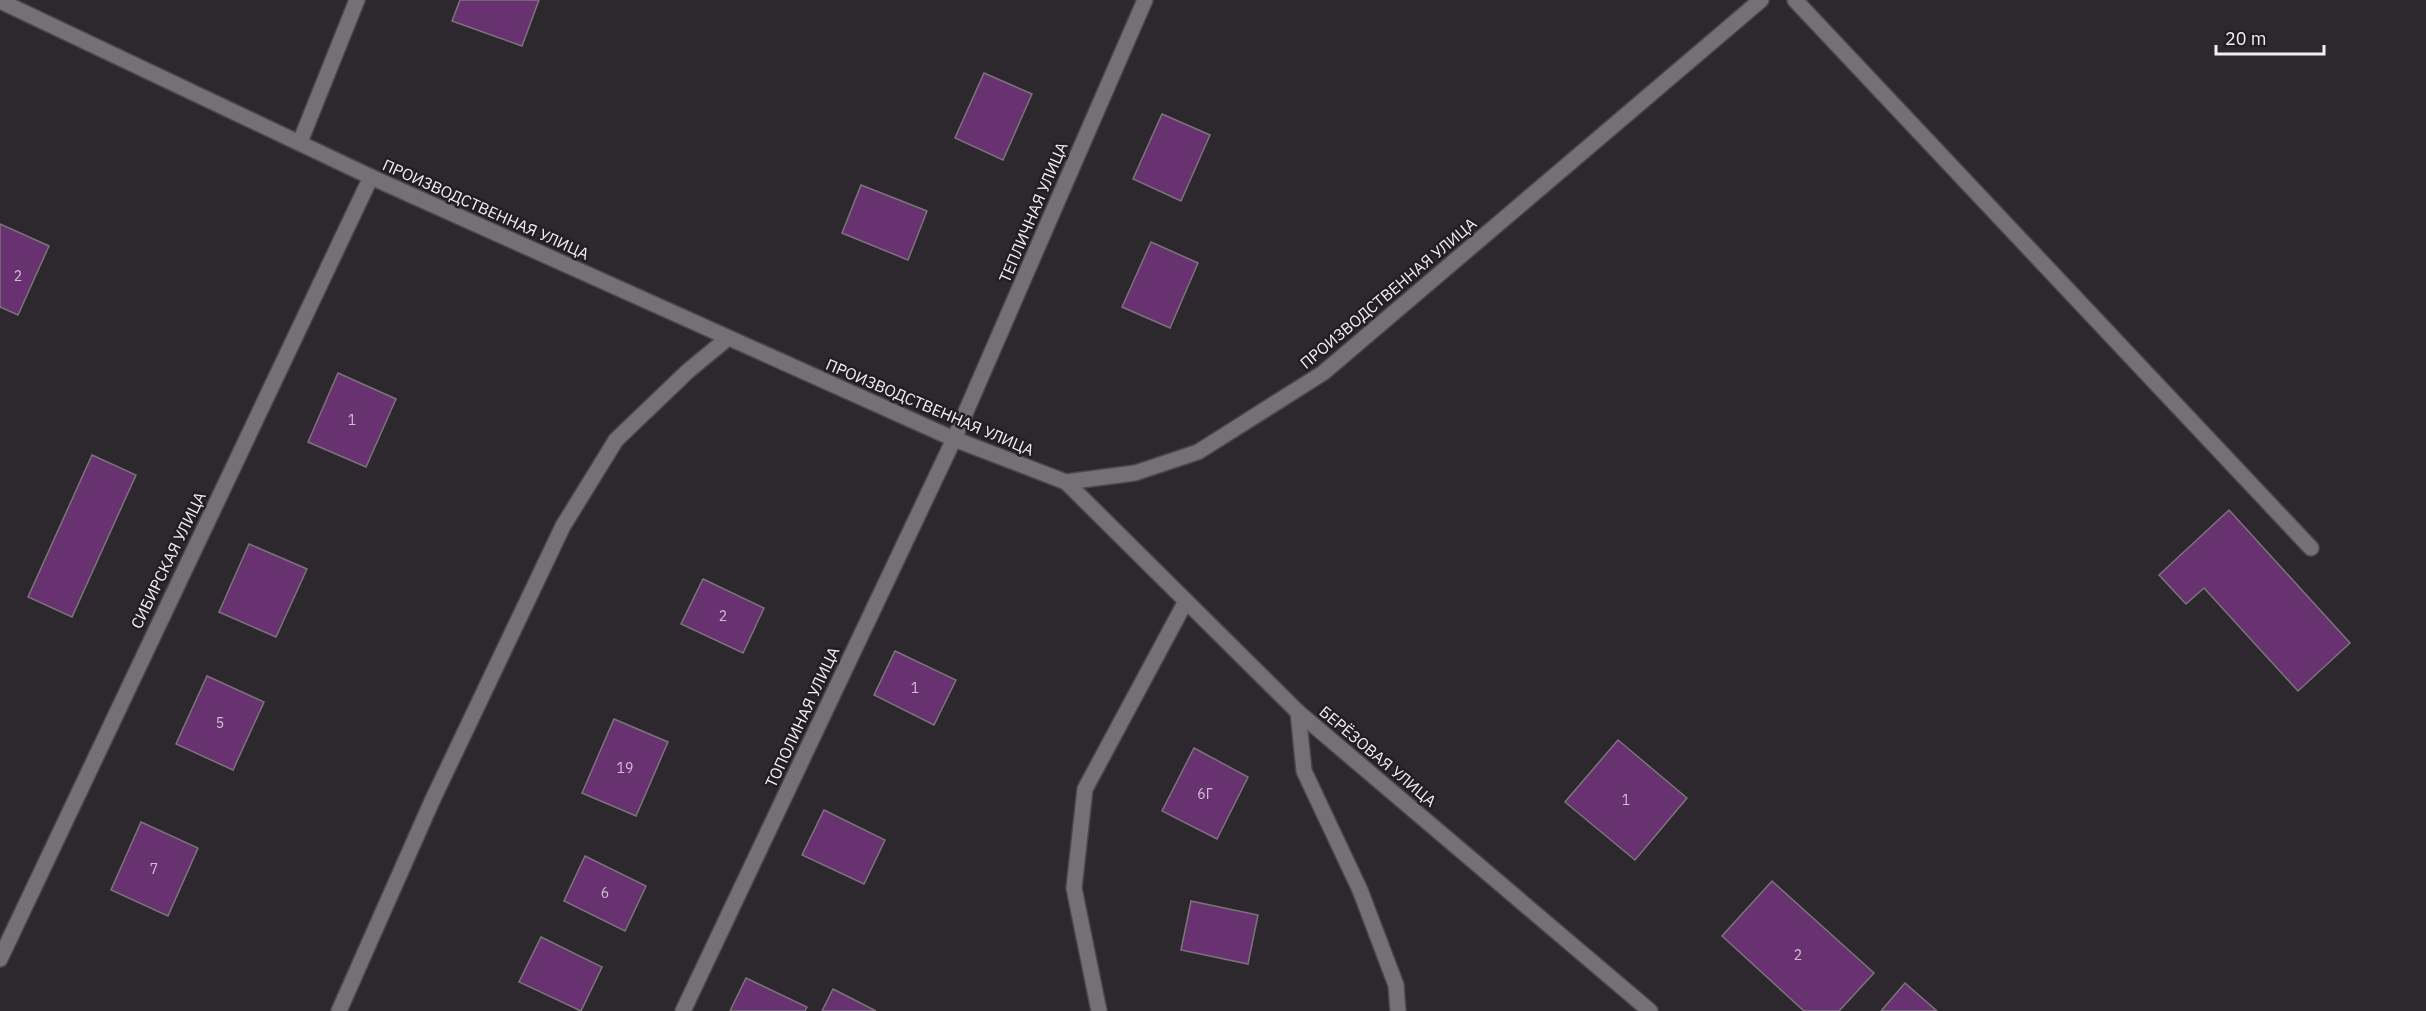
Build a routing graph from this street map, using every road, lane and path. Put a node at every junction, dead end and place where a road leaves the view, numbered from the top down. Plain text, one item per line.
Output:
1 (357, 0) edge
2 (1144, 0) edge
3 (1761, 0) edge
4 (1795, 0) edge
5 (0, 1) edge
6 (300, 142) junction
7 (371, 177) junction
8 (728, 338) junction
9 (954, 439) junction
10 (1066, 483) junction
11 (2312, 548) dead end
12 (1186, 602) junction
13 (1298, 712) junction
14 (0, 959) edge
15 (339, 1011) edge
16 (683, 1011) edge
17 (1099, 1011) edge
18 (1398, 1011) edge
19 (1650, 1011) edge

1 - 6 street
2 - 9 street, ТЕПЛИЧНАЯ УЛИЦА
3 - 10 street, ПРОИЗВОДСТВЕННАЯ УЛИЦА
4 - 11 street
5 - 6 street, ПРОИЗВОДСТВЕННАЯ УЛИЦА
6 - 7 street, ПРОИЗВОДСТВЕННАЯ УЛИЦА
7 - 8 street, ПРОИЗВОДСТВЕННАЯ УЛИЦА
7 - 14 street, СИБИРСКАЯ УЛИЦА
8 - 9 street, ПРОИЗВОДСТВЕННАЯ УЛИЦА
8 - 15 street
9 - 10 street, ПРОИЗВОДСТВЕННАЯ УЛИЦА
9 - 16 street, ТОПОЛИНАЯ УЛИЦА
10 - 12 street
12 - 13 street
12 - 17 street
13 - 18 street, БЕРЁЗОВАЯ УЛИЦА
13 - 19 street, БЕРЁЗОВАЯ УЛИЦА

